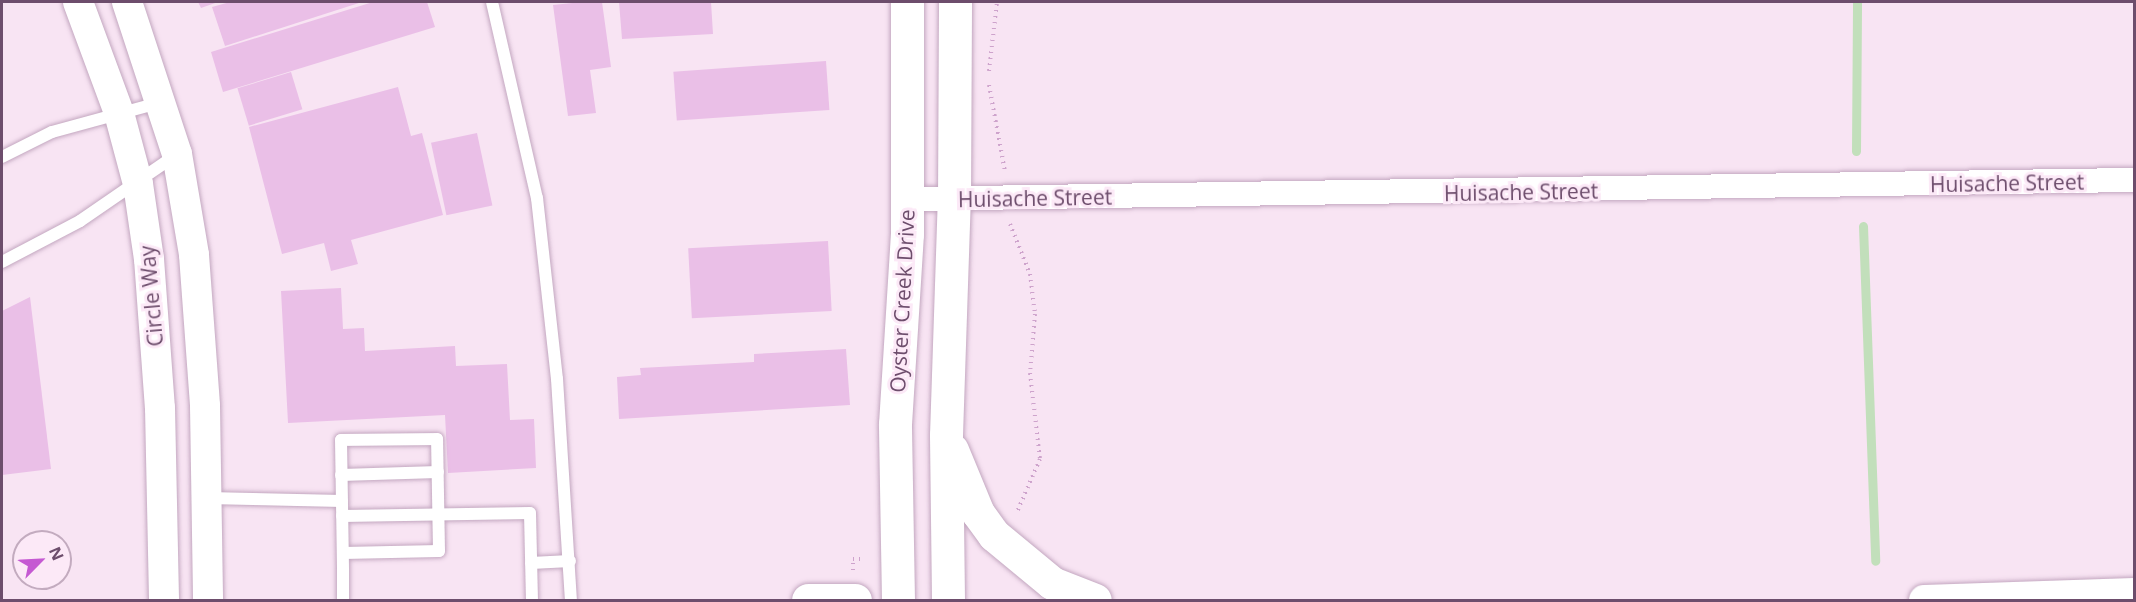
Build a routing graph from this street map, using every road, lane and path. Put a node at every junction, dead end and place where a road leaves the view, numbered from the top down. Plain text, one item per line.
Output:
1 (78, 2) edge
2 (127, 2) edge
3 (492, 2) edge
4 (907, 2) edge
5 (956, 2) edge
6 (997, 2) edge
7 (163, 102) junction
8 (119, 113) junction
9 (177, 154) junction
10 (2, 157) edge
11 (2134, 180) edge
12 (138, 184) junction
13 (907, 199) junction
14 (954, 199) junction
15 (1008, 199) junction
16 (2, 262) edge
17 (946, 435) junction
18 (438, 472) junction
19 (341, 476) junction
20 (208, 498) junction
21 (342, 501) junction
22 (438, 514) junction
23 (342, 516) junction
24 (994, 535) junction
25 (343, 553) junction
26 (897, 558) junction
27 (570, 561) junction
28 (531, 563) junction
29 (2134, 593) edge
30 (164, 600) edge
31 (208, 600) edge
32 (343, 600) edge
33 (532, 600) edge
34 (571, 600) edge
35 (808, 600) edge
36 (854, 600) edge
37 (898, 600) edge
38 (948, 600) edge
39 (1095, 600) edge
40 (1924, 600) edge

1 - 8 street, Circle Way
2 - 7 street
3 - 27 lane
4 - 13 main road, Oyster Creek Drive
5 - 14 main road
6 - 15 path
7 - 8 lane
7 - 9 street
8 - 10 lane
8 - 12 street, Circle Way
9 - 12 lane
9 - 20 street
11 - 15 street, Huisache Street
12 - 16 lane
12 - 30 street, Circle Way
13 - 14 street, Huisache Street
13 - 26 main road, Oyster Creek Drive
14 - 15 street, Huisache Street
14 - 17 main road
15 - 24 path
17 - 24 main road
17 - 38 main road
18 - 19 lane
18 - 19 lane
18 - 22 lane
19 - 21 lane
20 - 21 lane
20 - 31 street
21 - 23 lane
22 - 23 lane
22 - 25 lane
22 - 28 lane
23 - 25 lane
24 - 39 main road
25 - 32 lane
26 - 36 path
26 - 37 main road, Oyster Creek Drive
27 - 28 lane
27 - 34 lane
28 - 33 lane
29 - 40 street
35 - 36 main road

